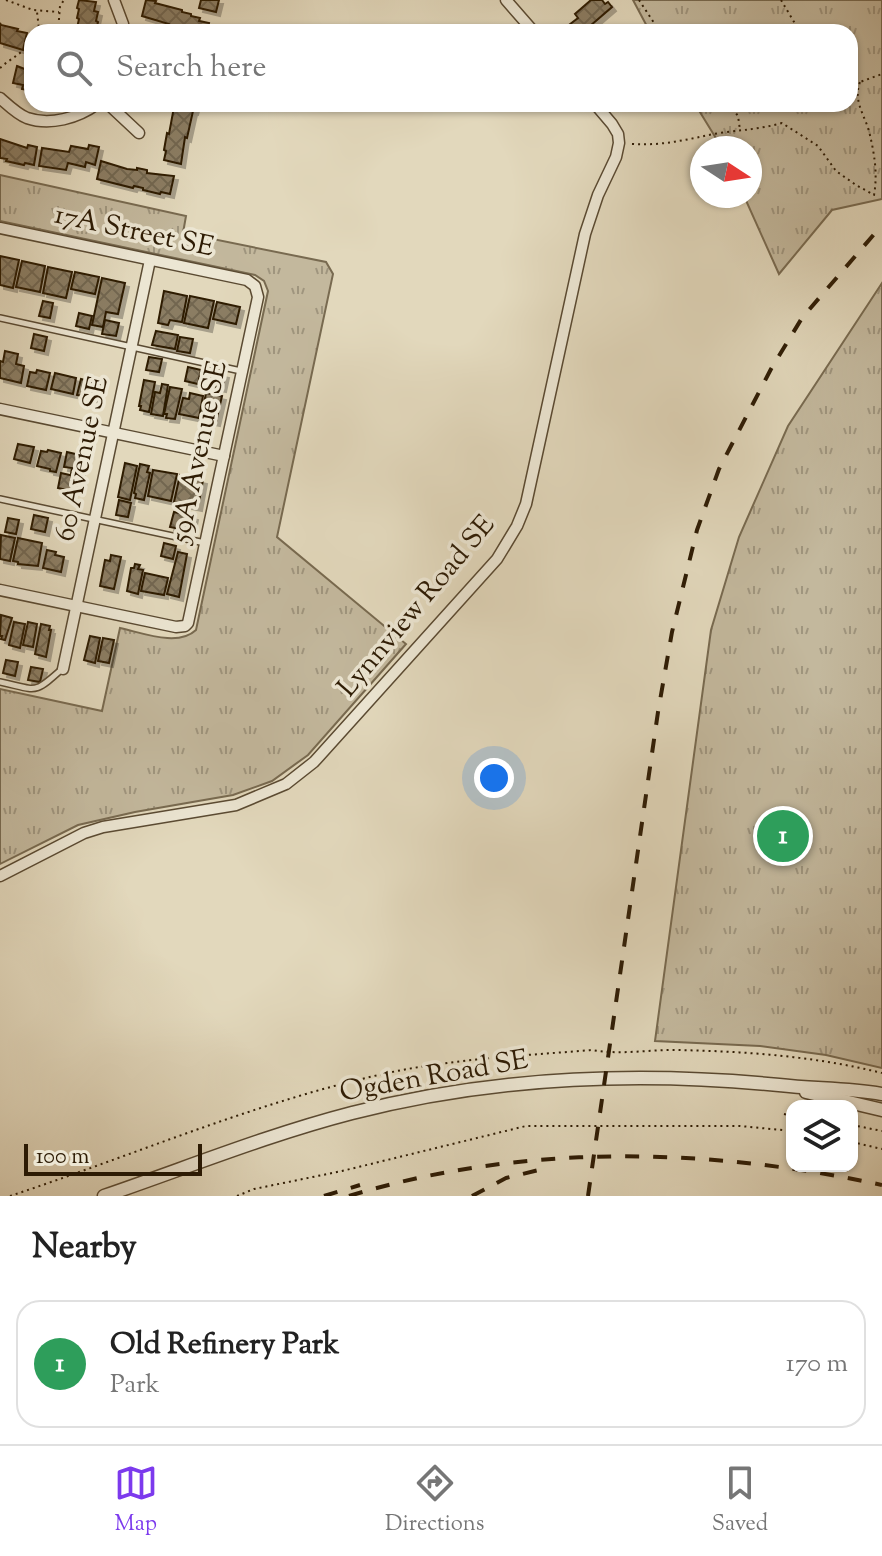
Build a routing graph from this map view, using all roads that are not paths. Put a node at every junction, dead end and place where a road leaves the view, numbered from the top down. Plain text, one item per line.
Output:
1 (114, 0) edge
2 (506, 0) edge
3 (123, 24) edge
4 (527, 24) edge
5 (0, 98) edge
6 (87, 112) edge
7 (117, 112) edge
8 (602, 112) edge
9 (139, 133) dead end
10 (0, 228) edge
11 (150, 260) junction
12 (255, 286) joint
13 (0, 318) edge
14 (132, 346) junction
15 (242, 372) junction
16 (0, 409) edge
17 (113, 433) junction
18 (224, 456) junction
19 (0, 499) edge
20 (94, 519) junction
21 (205, 543) junction
22 (0, 590) edge
23 (77, 606) junction
24 (63, 669) joint
25 (0, 682) edge
26 (0, 876) edge
27 (784, 1086) junction
28 (882, 1094) edge
29 (882, 1110) edge
30 (104, 1196) edge

1 - 3 street
2 - 4 street
5 - 6 street
7 - 9 street
8 - 26 street, Lynnview Road SE
10 - 11 street, 17A Street SE
11 - 12 street, 17A Street SE
11 - 14 street, 60 Avenue SE
12 - 15 street, 59A Avenue SE
13 - 14 lane
14 - 15 lane
14 - 17 street, 60 Avenue SE
15 - 18 street, 59A Avenue SE
16 - 17 street
17 - 18 street
17 - 20 street, 60 Avenue SE
18 - 21 street, 59A Avenue SE
19 - 20 lane
20 - 21 lane
20 - 23 street, 60 Avenue SE
21 - 23 street, 59A Avenue SE
22 - 23 street
23 - 24 street, 60 Avenue SE
24 - 25 lane
27 - 28 street, Ogden Road SE
27 - 29 street, Ogden Road SE
27 - 30 street, Ogden Road SE

